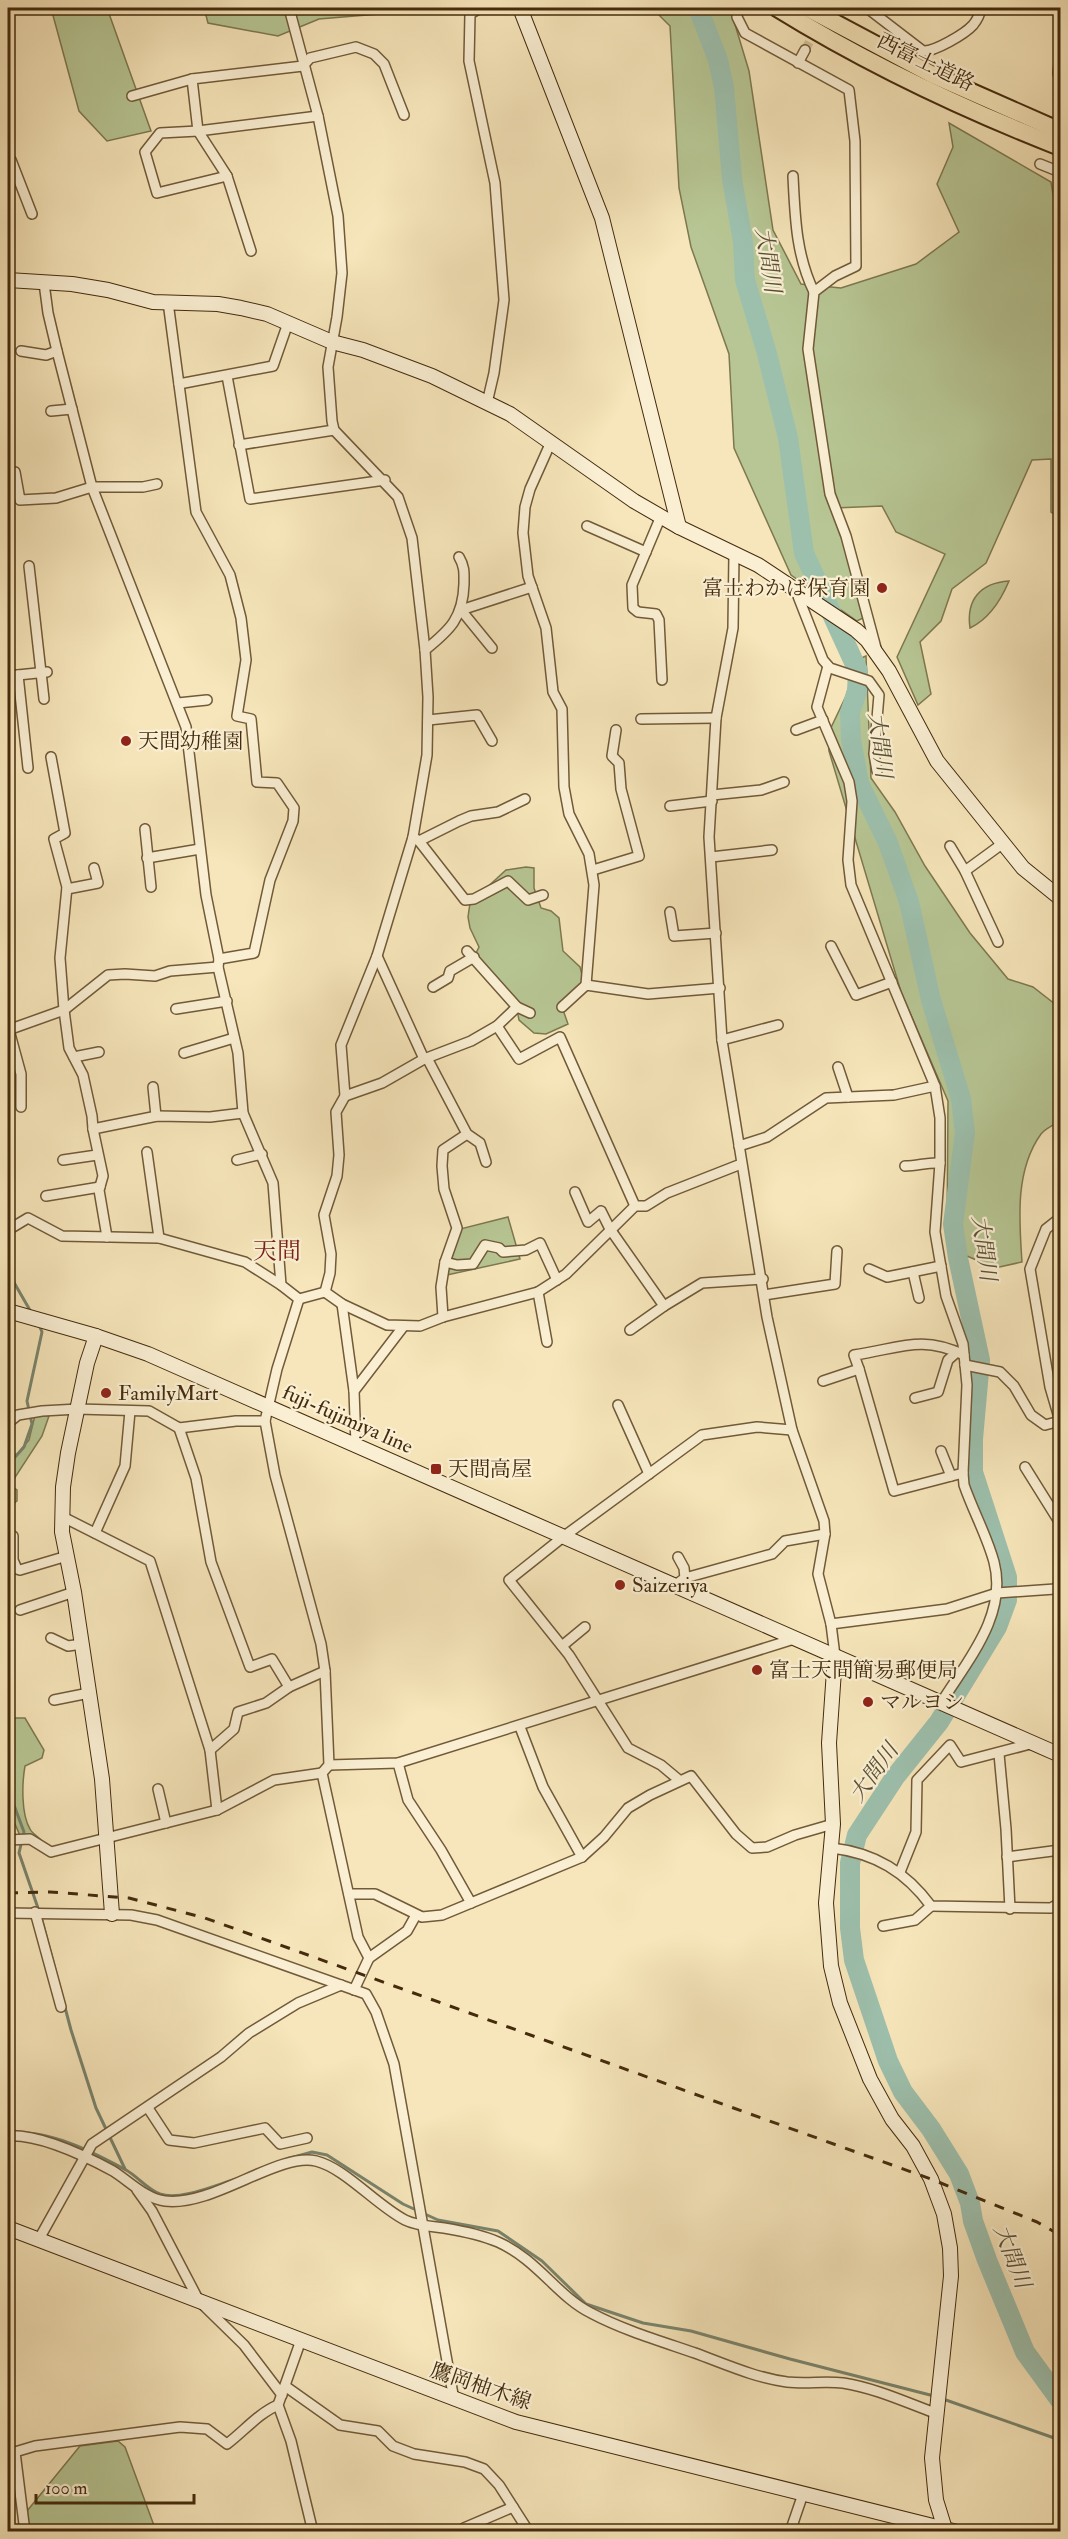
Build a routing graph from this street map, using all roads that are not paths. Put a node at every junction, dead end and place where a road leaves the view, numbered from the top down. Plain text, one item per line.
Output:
1 (289, 8) edge
2 (480, 8) edge
3 (520, 8) edge
4 (738, 8) edge
5 (777, 8) edge
6 (807, 8) edge
7 (867, 8) edge
8 (981, 8) edge
9 (805, 50) tunnel mouth
10 (1060, 57) edge
11 (798, 63) junction
12 (303, 66) junction
13 (192, 79) junction
14 (1060, 80) edge
15 (132, 96) dead end
16 (404, 115) dead end
17 (318, 116) junction
18 (1060, 130) edge
19 (198, 131) junction
20 (1060, 147) edge
21 (8, 162) edge
22 (1040, 164) dead end
23 (1060, 172) edge
24 (227, 176) junction
25 (793, 176) dead end
26 (32, 214) dead end
27 (251, 251) dead end
28 (8, 280) edge
29 (44, 283) junction
30 (814, 292) junction
31 (168, 302) junction
32 (288, 322) junction
33 (332, 342) junction
34 (21, 351) dead end
35 (57, 351) junction
36 (227, 376) junction
37 (179, 384) junction
38 (487, 403) junction
39 (72, 409) junction
40 (51, 411) dead end
41 (334, 430) junction
42 (551, 442) junction
43 (239, 445) junction
44 (15, 472) dead end
45 (385, 480) junction
46 (157, 484) dead end
47 (92, 487) junction
48 (661, 516) junction
49 (587, 526) dead end
50 (679, 527) junction
51 (646, 552) junction
52 (734, 553) junction
53 (459, 557) dead end
54 (29, 566) dead end
55 (532, 587) junction
56 (795, 589) junction
57 (461, 610) junction
58 (492, 648) dead end
59 (425, 650) junction
60 (877, 653) junction
61 (828, 666) junction
62 (43, 673) junction
63 (18, 675) junction
64 (8, 676) edge
65 (662, 680) dead end
66 (44, 699) dead end
67 (207, 700) dead end
68 (178, 703) junction
69 (716, 718) junction
70 (641, 719) dead end
71 (428, 720) junction
72 (823, 720) junction
73 (615, 730) dead end
74 (796, 730) dead end
75 (492, 741) dead end
76 (51, 757) dead end
77 (28, 768) dead end
78 (878, 771) dead end
79 (784, 782) dead end
80 (712, 798) junction
81 (525, 799) dead end
82 (670, 806) dead end
83 (145, 829) dead end
84 (416, 839) junction
85 (1002, 844) junction
86 (950, 846) dead end
87 (200, 849) junction
88 (772, 850) dead end
89 (711, 857) junction
90 (147, 858) junction
91 (94, 868) dead end
92 (593, 870) junction
93 (965, 871) junction
94 (151, 887) dead end
95 (67, 889) junction
96 (543, 895) dead end
97 (1060, 898) edge
98 (670, 912) dead end
99 (716, 933) junction
100 (998, 942) dead end
101 (831, 946) dead end
102 (377, 956) junction
103 (218, 963) junction
104 (892, 982) junction
105 (586, 985) junction
106 (433, 987) dead end
107 (720, 988) junction
108 (227, 1001) junction
109 (518, 1007) junction
110 (562, 1007) dead end
111 (176, 1009) dead end
112 (64, 1010) junction
113 (530, 1013) dead end
114 (778, 1025) dead end
115 (497, 1026) junction
116 (8, 1030) edge
117 (234, 1038) junction
118 (722, 1040) junction
119 (99, 1052) dead end
120 (184, 1053) dead end
121 (74, 1057) junction
122 (425, 1059) junction
123 (838, 1067) dead end
124 (935, 1086) junction
125 (153, 1087) dead end
126 (345, 1096) junction
127 (848, 1097) junction
128 (21, 1107) dead end
129 (243, 1113) junction
130 (156, 1116) junction
131 (93, 1130) junction
132 (466, 1134) junction
133 (739, 1146) junction
134 (147, 1152) dead end
135 (262, 1154) junction
136 (98, 1155) junction
137 (63, 1160) dead end
138 (237, 1160) dead end
139 (486, 1162) dead end
140 (940, 1162) junction
141 (741, 1164) junction
142 (905, 1166) dead end
143 (100, 1187) junction
144 (575, 1192) dead end
145 (46, 1196) dead end
146 (636, 1206) junction
147 (1060, 1218) edge
148 (610, 1229) junction
149 (8, 1230) edge
150 (107, 1237) junction
151 (159, 1238) junction
152 (837, 1251) dead end
153 (445, 1262) junction
154 (941, 1266) junction
155 (869, 1269) dead end
156 (913, 1272) junction
157 (557, 1280) junction
158 (762, 1280) junction
159 (281, 1285) junction
160 (325, 1292) junction
161 (538, 1292) junction
162 (764, 1295) junction
163 (919, 1298) dead end
164 (299, 1299) junction
165 (342, 1304) junction
166 (664, 1306) junction
167 (8, 1311) edge
168 (444, 1317) junction
169 (403, 1327) junction
170 (630, 1330) dead end
171 (96, 1336) junction
172 (547, 1342) dead end
173 (962, 1357) junction
174 (859, 1369) junction
175 (823, 1380) dead end
176 (354, 1391) junction
177 (915, 1398) dead end
178 (618, 1405) dead end
179 (78, 1409) junction
180 (130, 1411) junction
181 (267, 1414) junction
182 (1060, 1421) edge
183 (8, 1423) edge
184 (178, 1428) junction
185 (792, 1430) junction
186 (356, 1445) junction
187 (941, 1451) dead end
188 (1025, 1467) dead end
189 (963, 1473) junction
190 (649, 1474) junction
191 (951, 1476) junction
192 (63, 1517) junction
193 (1060, 1523) edge
194 (96, 1533) junction
195 (825, 1534) junction
196 (13, 1536) dead end
197 (562, 1537) junction
198 (67, 1556) junction
199 (678, 1557) dead end
200 (680, 1582) junction
201 (1059, 1588) edge
202 (74, 1592) junction
203 (997, 1593) junction
204 (20, 1610) dead end
205 (831, 1624) junction
206 (585, 1627) dead end
207 (51, 1638) dead end
208 (794, 1639) junction
209 (82, 1644) junction
210 (562, 1647) junction
211 (835, 1656) junction
212 (325, 1671) junction
213 (289, 1687) junction
214 (89, 1694) junction
215 (54, 1700) dead end
216 (599, 1702) junction
217 (941, 1703) junction
218 (520, 1726) junction
219 (1034, 1743) junction
220 (210, 1750) junction
221 (999, 1754) junction
222 (1060, 1755) edge
223 (398, 1763) junction
224 (329, 1765) junction
225 (322, 1773) junction
226 (678, 1780) junction
227 (158, 1789) dead end
228 (217, 1810) junction
229 (166, 1823) junction
230 (833, 1824) junction
231 (105, 1839) junction
232 (10, 1840) edge
233 (832, 1848) junction
234 (1060, 1850) edge
235 (582, 1857) junction
236 (1007, 1857) junction
237 (900, 1872) junction
238 (349, 1894) junction
239 (471, 1903) junction
240 (1060, 1903) edge
241 (931, 1906) junction
242 (1010, 1908) junction
243 (35, 1912) junction
244 (8, 1913) edge
245 (112, 1914) junction
246 (416, 1915) junction
247 (883, 1926) dead end
248 (369, 1958) junction
249 (341, 1985) junction
250 (354, 1989) junction
251 (62, 2007) dead end
252 (148, 2108) junction
253 (8, 2136) edge
254 (308, 2138) dead end
255 (84, 2158) junction
256 (133, 2185) junction
257 (422, 2224) junction
258 (8, 2228) edge
259 (39, 2239) junction
260 (199, 2301) junction
261 (301, 2340) junction
262 (284, 2391) junction
263 (454, 2400) junction
264 (278, 2405) junction
265 (936, 2409) junction
266 (804, 2494) junction
267 (513, 2507) junction
268 (464, 2528) dead end
269 (951, 2530) edge
270 (25, 2532) edge
271 (313, 2532) edge
272 (529, 2532) edge
273 (790, 2532) edge

1 - 12 street
2 - 38 street
3 - 50 street
4 - 11 street
5 - 20 highway, 西富士道路
6 - 18 highway, 西富士道路
7 - 8 street
9 - 11 street
10 - 14 street
11 - 30 street
12 - 13 street
12 - 16 street
12 - 17 street
13 - 15 street
13 - 19 street
17 - 19 street
17 - 33 street
19 - 24 street
19 - 24 street
21 - 26 street
22 - 23 street
24 - 27 street
25 - 30 street
28 - 29 street
29 - 31 street
29 - 35 street
30 - 60 street
31 - 32 street
31 - 37 street
32 - 33 street
32 - 36 street
33 - 38 street
33 - 41 street
34 - 35 street
35 - 39 street
36 - 37 street
36 - 43 street
37 - 103 street
38 - 42 street
39 - 40 street
39 - 47 street
41 - 43 street
41 - 45 street
42 - 48 street
42 - 55 street
43 - 45 street
44 - 47 street
45 - 59 street
46 - 47 street
47 - 68 street
48 - 50 street
48 - 51 street
49 - 51 street
50 - 52 street
51 - 65 street
52 - 56 street
52 - 69 street
53 - 57 street
54 - 62 street
55 - 57 street
55 - 92 street
56 - 60 street
56 - 61 street
57 - 58 street
57 - 59 street
59 - 71 street
60 - 85 street
61 - 72 street
61 - 78 street
62 - 63 street
62 - 66 street
63 - 64 street
63 - 77 street
67 - 68 street
68 - 87 street
69 - 70 street
69 - 80 street
71 - 75 street
71 - 84 street
72 - 74 street
72 - 104 street
73 - 92 street
76 - 95 street
79 - 80 street
80 - 82 street
80 - 89 street
81 - 84 street
83 - 90 street
84 - 96 street
84 - 102 street
85 - 93 street
85 - 97 street
86 - 93 street
87 - 90 street
87 - 103 street
88 - 89 street
89 - 99 street
90 - 94 street
91 - 95 street
92 - 105 street
93 - 100 street
95 - 112 street
98 - 99 street
99 - 107 street
101 - 104 street
102 - 122 street
102 - 126 street
103 - 108 street
103 - 112 street
104 - 124 street
105 - 107 street
105 - 110 street
106 - 109 street
107 - 118 street
108 - 111 street
108 - 117 street
109 - 113 street
109 - 115 street
112 - 116 street
112 - 121 street
114 - 118 street
115 - 122 street
115 - 146 street
116 - 128 street
117 - 120 street
117 - 129 street
118 - 133 street
119 - 121 street
121 - 131 street
122 - 126 street
122 - 132 street
123 - 127 street
124 - 127 street
124 - 140 street
125 - 130 street
126 - 160 street
127 - 133 street
129 - 130 street
129 - 135 street
130 - 131 street
131 - 136 street
132 - 139 street
132 - 153 street
133 - 141 street
134 - 151 street
135 - 138 street
135 - 159 street
136 - 137 street
136 - 143 street
140 - 142 street
140 - 154 street
141 - 146 street
141 - 158 street
143 - 145 street
143 - 150 street
144 - 148 street
146 - 148 street
147 - 182 street
148 - 157 street
148 - 166 street
149 - 150 street
150 - 151 street
151 - 159 street
152 - 162 street
153 - 157 street
153 - 168 street
154 - 156 street
154 - 173 street
155 - 156 street
156 - 163 street
157 - 161 street
158 - 162 street
158 - 166 street
159 - 164 street
160 - 164 street
160 - 165 street
161 - 168 street
161 - 172 street
162 - 185 street
164 - 181 street
165 - 169 street
165 - 176 street
166 - 170 street
167 - 171 street, fuji-fujimiya line
168 - 169 street
169 - 176 street
171 - 179 street
171 - 181 street, fuji-fujimiya line
173 - 174 street
173 - 177 street
173 - 182 street
173 - 189 street
174 - 175 street
174 - 191 street
176 - 186 street
178 - 190 street
179 - 180 street
179 - 183 street
179 - 192 street
180 - 184 street
180 - 194 street
181 - 184 street
181 - 186 street, fuji-fujimiya line
181 - 212 street
184 - 213 street
185 - 190 street
185 - 195 street
186 - 197 street, fuji-fujimiya line
187 - 191 street
188 - 193 street
189 - 191 street
189 - 203 street
190 - 197 street
192 - 194 street
192 - 198 street
194 - 220 street
195 - 200 street
195 - 205 street
196 - 198 street
197 - 200 street, fuji-fujimiya line
197 - 210 street
198 - 202 street
199 - 200 street
200 - 208 street, fuji-fujimiya line
201 - 203 street
202 - 204 street
202 - 209 street
203 - 205 street
203 - 217 street
205 - 211 street
206 - 210 street
207 - 209 street
208 - 211 street, fuji-fujimiya line
208 - 216 street
209 - 214 street
210 - 216 street
211 - 217 street, fuji-fujimiya line
211 - 230 street
212 - 213 street
212 - 224 street
213 - 220 street
214 - 215 street
214 - 231 street
216 - 218 street
216 - 226 street
217 - 219 street, fuji-fujimiya line
218 - 223 street
218 - 235 street
219 - 221 street
219 - 222 street, fuji-fujimiya line
220 - 228 street
221 - 236 street
221 - 237 street
223 - 224 street
223 - 239 street
224 - 225 street
225 - 228 street
225 - 238 street
226 - 230 street
226 - 235 street
227 - 229 street
228 - 229 street
229 - 231 street
230 - 233 street
231 - 232 street
231 - 245 street
233 - 237 street
233 - 265 street
234 - 236 street
235 - 239 street
236 - 242 street
237 - 241 street
238 - 246 street
238 - 248 street
239 - 246 street
240 - 242 street
241 - 242 street
241 - 247 street
243 - 244 street
243 - 245 street
243 - 251 street
245 - 249 street
246 - 248 street
248 - 250 street
249 - 250 street
249 - 252 street
250 - 257 street
252 - 254 street
252 - 255 street
253 - 255 street
255 - 256 street
255 - 259 street
256 - 257 street
256 - 260 street
257 - 263 street
257 - 265 street
258 - 259 street, 鷹岡柚木線
259 - 260 street, 鷹岡柚木線
260 - 261 street, 鷹岡柚木線
260 - 262 street
261 - 262 street
261 - 263 street, 鷹岡柚木線
262 - 264 street
262 - 267 street
263 - 266 street, 鷹岡柚木線
264 - 270 street
264 - 271 street
265 - 269 street
266 - 269 street, 鷹岡柚木線
266 - 273 street
267 - 268 street
267 - 272 street

